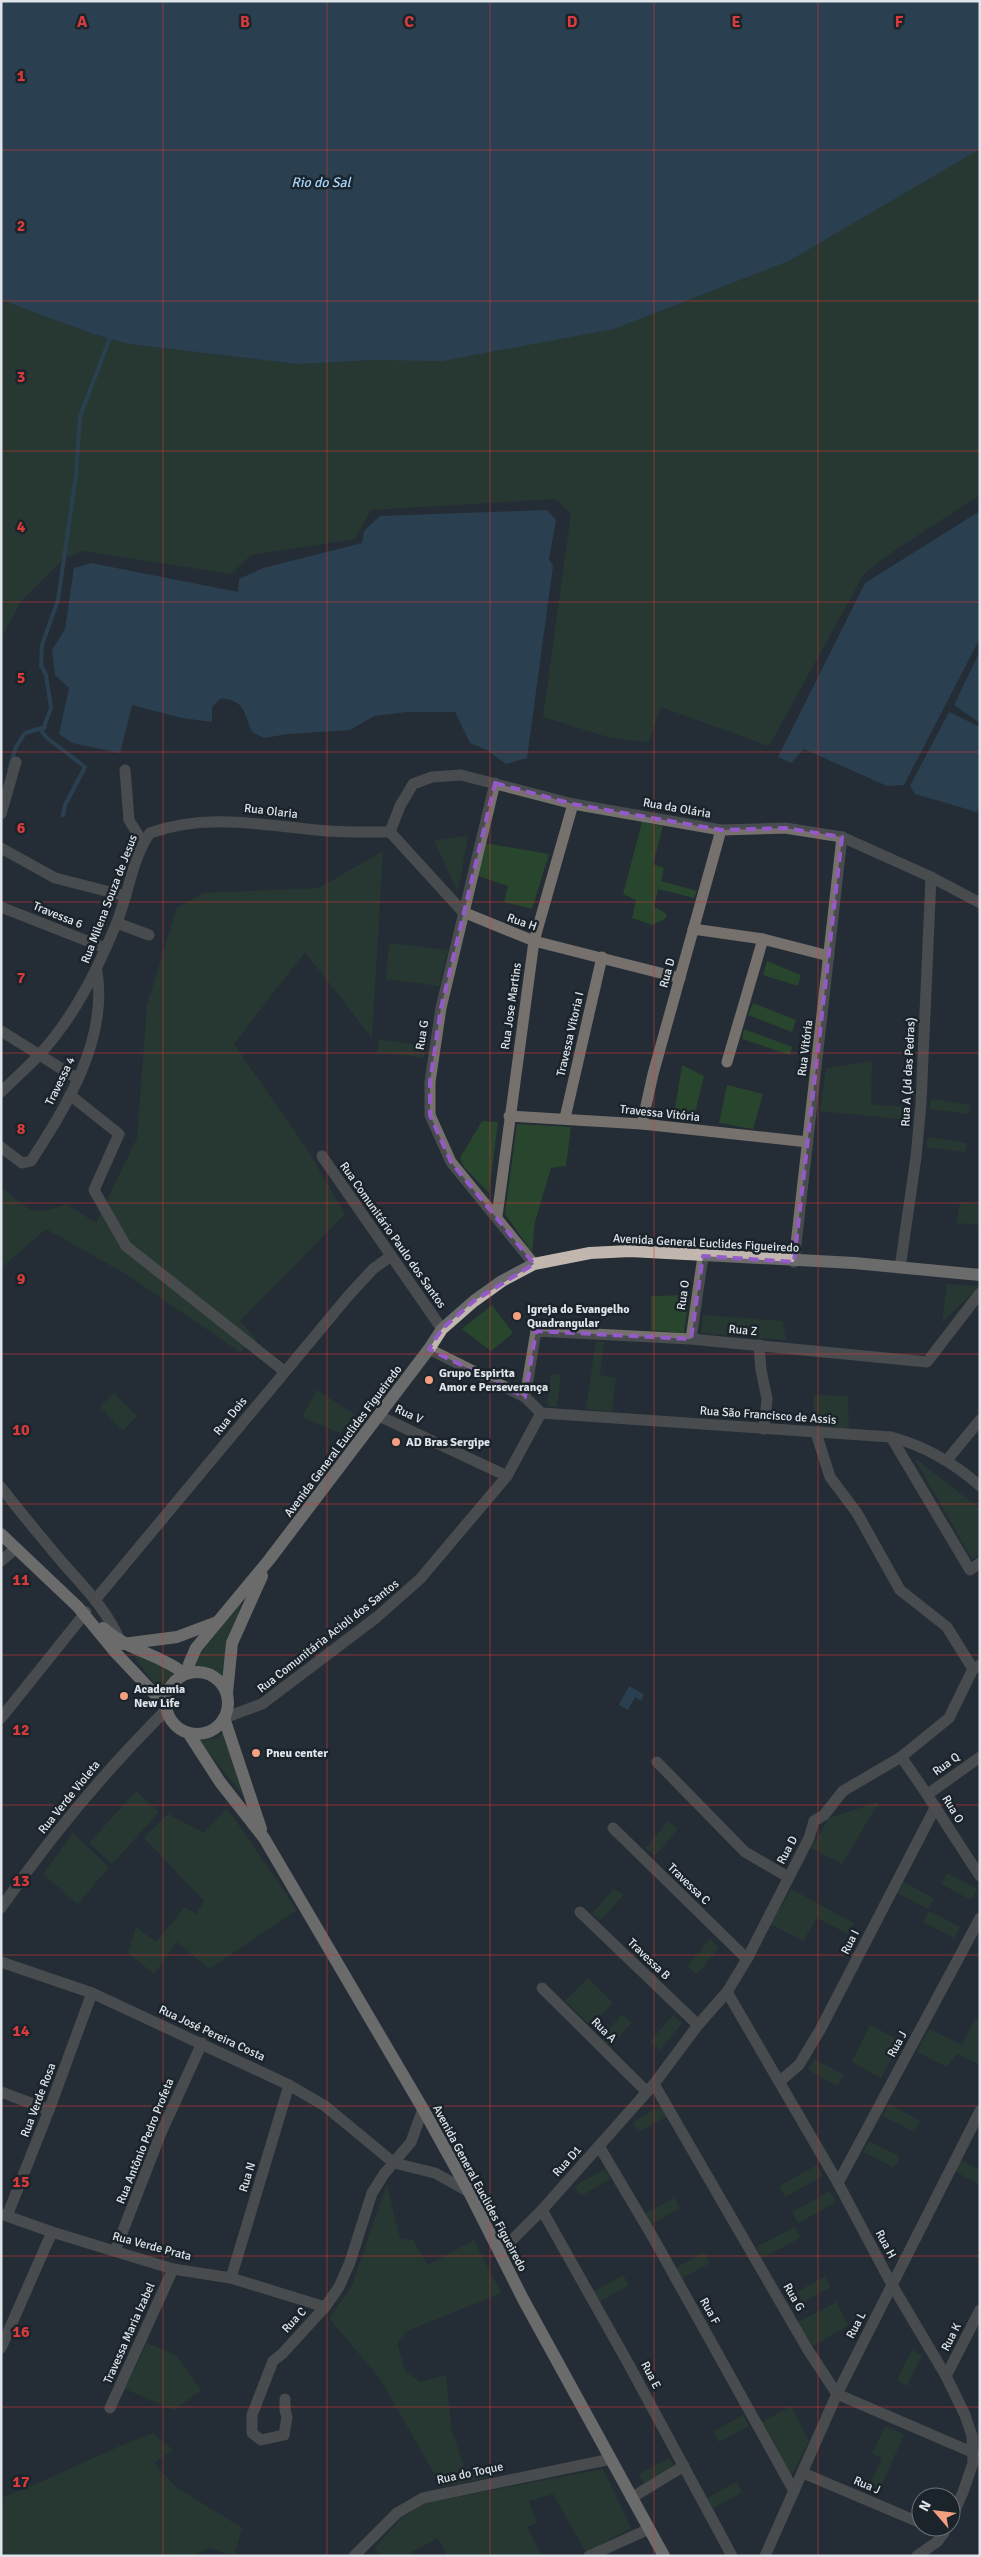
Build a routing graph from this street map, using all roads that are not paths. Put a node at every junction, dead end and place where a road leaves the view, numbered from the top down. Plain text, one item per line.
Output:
1 (16, 762) dead end
2 (125, 770) dead end
3 (495, 782) junction
4 (573, 804) junction
5 (1, 814) edge
6 (721, 830) junction
7 (390, 832) junction
8 (150, 833) joint
9 (842, 837) junction
10 (144, 843) junction
11 (1, 848) edge
12 (931, 877) junction
13 (126, 896) junction
14 (980, 903) edge
15 (1, 907) edge
16 (463, 912) junction
17 (117, 923) junction
18 (694, 929) junction
19 (149, 936) dead end
20 (763, 939) junction
21 (534, 941) junction
22 (105, 948) junction
23 (829, 956) junction
24 (602, 957) junction
25 (97, 971) junction
26 (680, 978) junction
27 (1, 1031) edge
28 (40, 1054) junction
29 (727, 1062) dead end
30 (78, 1079) junction
31 (1, 1092) edge
32 (70, 1095) junction
33 (509, 1116) junction
34 (565, 1118) junction
35 (642, 1124) junction
36 (808, 1142) junction
37 (1, 1147) edge
38 (322, 1156) dead end
39 (497, 1216) junction
40 (391, 1256) junction
41 (703, 1256) junction
42 (794, 1262) junction
43 (534, 1264) junction
44 (900, 1268) junction
45 (980, 1275) edge
46 (980, 1293) edge
47 (442, 1328) junction
48 (691, 1339) junction
49 (759, 1345) junction
50 (429, 1350) junction
51 (284, 1371) junction
52 (525, 1397) junction
53 (541, 1413) junction
54 (379, 1416) junction
55 (980, 1420) edge
56 (764, 1429) junction
57 (816, 1432) junction
58 (892, 1437) junction
59 (947, 1460) junction
60 (508, 1476) junction
61 (980, 1486) edge
62 (1, 1487) edge
63 (1, 1534) edge
64 (16, 1548) junction
65 (270, 1560) junction
66 (1, 1562) edge
67 (980, 1562) edge
68 (95, 1600) junction
69 (83, 1611) junction
70 (217, 1622) junction
71 (121, 1643) junction
72 (976, 1667) edge
73 (187, 1673) junction
74 (226, 1693) junction
75 (166, 1708) junction
76 (1, 1718) edge
77 (224, 1718) junction
78 (189, 1734) junction
79 (900, 1757) junction
80 (980, 1757) edge
81 (657, 1762) dead end
82 (928, 1794) junction
83 (935, 1808) junction
84 (612, 1828) dead end
85 (264, 1838) junction
86 (980, 1876) edge
87 (788, 1877) junction
88 (1, 1908) edge
89 (580, 1912) dead end
90 (980, 1918) edge
91 (747, 1959) junction
92 (1, 1962) edge
93 (542, 1988) dead end
94 (727, 1992) junction
95 (92, 1993) junction
96 (698, 2025) junction
97 (202, 2043) junction
98 (780, 2081) junction
99 (289, 2085) junction
100 (650, 2088) junction
101 (1, 2092) edge
102 (423, 2109) junction
103 (49, 2110) junction
104 (980, 2111) edge
105 (599, 2146) junction
106 (394, 2163) junction
107 (838, 2182) junction
108 (469, 2192) junction
109 (542, 2210) junction
110 (4, 2215) edge
111 (52, 2232) junction
112 (115, 2251) junction
113 (500, 2253) junction
114 (173, 2268) junction
115 (231, 2278) junction
116 (892, 2284) junction
117 (325, 2307) junction
118 (980, 2310) edge
119 (975, 2333) edge
120 (2, 2345) edge
121 (946, 2376) junction
122 (837, 2394) junction
123 (285, 2399) dead end
124 (110, 2408) dead end
125 (974, 2453) junction
126 (611, 2459) junction
127 (684, 2466) junction
128 (803, 2473) junction
129 (794, 2491) junction
130 (961, 2494) edge
131 (631, 2498) junction
132 (911, 2519) edge
133 (649, 2529) junction
134 (940, 2537) edge
135 (354, 2556) edge
136 (589, 2556) edge
137 (664, 2556) edge
138 (732, 2556) edge
139 (765, 2556) edge
140 (917, 2556) edge

1 - 5 street
2 - 10 street
3 - 4 street, Rua da Olária
3 - 7 street, Rua da Olária
3 - 16 street, Rua G
4 - 6 street, Rua da Olária
4 - 21 street, Rua Jose Martins
6 - 9 street, Rua da Olária
6 - 18 street, Rua D
7 - 8 street, Rua Olaria
7 - 16 street, Rua H
8 - 10 street, Rua Milena Souza de Jesus
9 - 12 street, Rua da Olária
9 - 23 street, Rua Vitória
10 - 13 street, Rua Milena Souza de Jesus
11 - 13 street
12 - 14 street, Rua da Olária
12 - 44 street, Rua A (Jd das Pedras)
13 - 17 street, Rua Milena Souza de Jesus
15 - 22 street, Travessa 6
16 - 21 street, Rua H
16 - 39 street, Rua G
17 - 19 street
17 - 22 street, Rua Milena Souza de Jesus
18 - 20 street
18 - 26 street, Rua D
20 - 23 street
20 - 29 street
21 - 24 street, Rua H
21 - 33 street, Rua Jose Martins
22 - 25 street, Rua Milena Souza de Jesus
23 - 36 street, Rua Vitória
24 - 26 street, Rua H
24 - 34 street, Travessa Vitoria I
25 - 28 street, Rua Milena Souza de Jesus
25 - 30 street, Travessa 4
26 - 35 street, Rua D
27 - 28 street
28 - 30 street
28 - 31 street, Rua Milena Souza de Jesus
30 - 32 street, Travessa 4
32 - 37 street, Travessa 4
32 - 51 street
33 - 34 street, Travessa Vitória
33 - 39 street, Rua Jose Martins
34 - 35 street, Travessa Vitória
35 - 36 street, Travessa Vitória
36 - 42 street, Rua Vitória
38 - 40 street, Rua Comunitário Paulo dos Santos
39 - 43 street, Rua G
40 - 47 street, Rua Comunitário Paulo dos Santos
40 - 51 street, Rua Dois
41 - 42 main road, Avenida General Euclides Figueiredo
41 - 43 main road, Avenida General Euclides Figueiredo
41 - 48 street, Rua O
42 - 44 main road, Avenida General Euclides Figueiredo
43 - 47 main road, Avenida General Euclides Figueiredo
44 - 45 main road, Avenida General Euclides Figueiredo
46 - 49 street, Rua Z
47 - 50 main road, Avenida General Euclides Figueiredo
48 - 49 street, Rua Z
48 - 52 street, Rua Z
49 - 56 street
50 - 52 street
50 - 54 main road, Avenida General Euclides Figueiredo
51 - 68 street, Rua Dois
52 - 53 street
53 - 56 street, Rua São Francisco de Assis
53 - 60 street, Rua Comunitária Acioli dos Santos
54 - 60 street, Rua V
54 - 65 main road, Avenida General Euclides Figueiredo
55 - 59 street
56 - 57 street, Rua São Francisco de Assis
57 - 58 street, Rua São Francisco de Assis
57 - 72 street
58 - 59 street, Rua São Francisco de Assis
58 - 67 street
59 - 61 street, Rua São Francisco de Assis
60 - 77 street, Rua Comunitária Acioli dos Santos
62 - 68 street
63 - 64 main road
64 - 66 street
64 - 69 main road
65 - 70 main road, Avenida General Euclides Figueiredo
65 - 74 main road, Avenida General Euclides Figueiredo
68 - 71 street
69 - 71 main road
69 - 75 main road
69 - 76 street
70 - 71 main road
70 - 73 main road, Avenida General Euclides Figueiredo
71 - 73 main road
72 - 79 street, Rua D
73 - 74 main road
73 - 75 main road
74 - 77 main road
75 - 78 main road
75 - 88 street, Rua Verde Violeta
77 - 78 main road
77 - 85 main road, Avenida General Euclides Figueiredo
78 - 85 main road, Avenida General Euclides Figueiredo
79 - 82 street, Rua O
79 - 87 street, Rua D
80 - 82 street, Rua Q
81 - 87 street
82 - 83 street, Rua O
83 - 86 street, Rua O
83 - 98 street, Rua I
84 - 91 street, Travessa C
85 - 102 main road, Avenida General Euclides Figueiredo
87 - 91 street, Rua D
89 - 96 street, Travessa B
90 - 107 street, Rua J
91 - 94 street, Rua D
92 - 95 street, Rua José Pereira Costa
93 - 100 street, Rua A
94 - 96 street, Rua D
94 - 98 street, Rua H
95 - 97 street, Rua José Pereira Costa
95 - 103 street, Rua Verde Rosa
96 - 100 street, Rua D
97 - 99 street, Rua José Pereira Costa
97 - 112 street, Rua Antônio Pedro Profeta
98 - 107 street, Rua H
99 - 106 street, Rua José Pereira Costa
99 - 115 street, Rua N
100 - 105 street, Rua D1
100 - 122 street, Rua G
101 - 103 street
102 - 106 street
102 - 108 main road, Avenida General Euclides Figueiredo
103 - 110 street, Rua Verde Rosa
104 - 116 street, Rua L
105 - 109 street, Rua D1
105 - 129 street, Rua F
106 - 108 street, Rua José Pereira Costa
106 - 117 street, Rua C
107 - 116 street, Rua H
108 - 113 main road, Avenida General Euclides Figueiredo
109 - 113 street, Rua D1
109 - 127 street, Rua E
110 - 111 street, Rua Verde Prata
111 - 112 street, Rua Verde Prata
111 - 120 street
112 - 114 street, Rua Verde Prata
113 - 126 main road, Avenida General Euclides Figueiredo
114 - 115 street, Rua Verde Prata
114 - 124 street, Travessa Maria Izabel
115 - 117 street, Rua Verde Prata
116 - 121 street, Rua H
116 - 122 street, Rua L
117 - 123 street, Rua C
118 - 119 street, Rua K
119 - 121 street, Rua K
121 - 125 street, Rua H
122 - 125 street
122 - 128 street, Rua L
125 - 130 street, Rua H
126 - 131 main road, Avenida General Euclides Figueiredo
126 - 135 street, Rua do Toque
127 - 131 street
127 - 138 street, Rua E
128 - 129 street, Rua L
128 - 132 street, Rua J
129 - 139 street, Rua L
131 - 133 main road, Avenida General Euclides Figueiredo
133 - 136 street
133 - 137 main road, Avenida General Euclides Figueiredo
134 - 140 street

